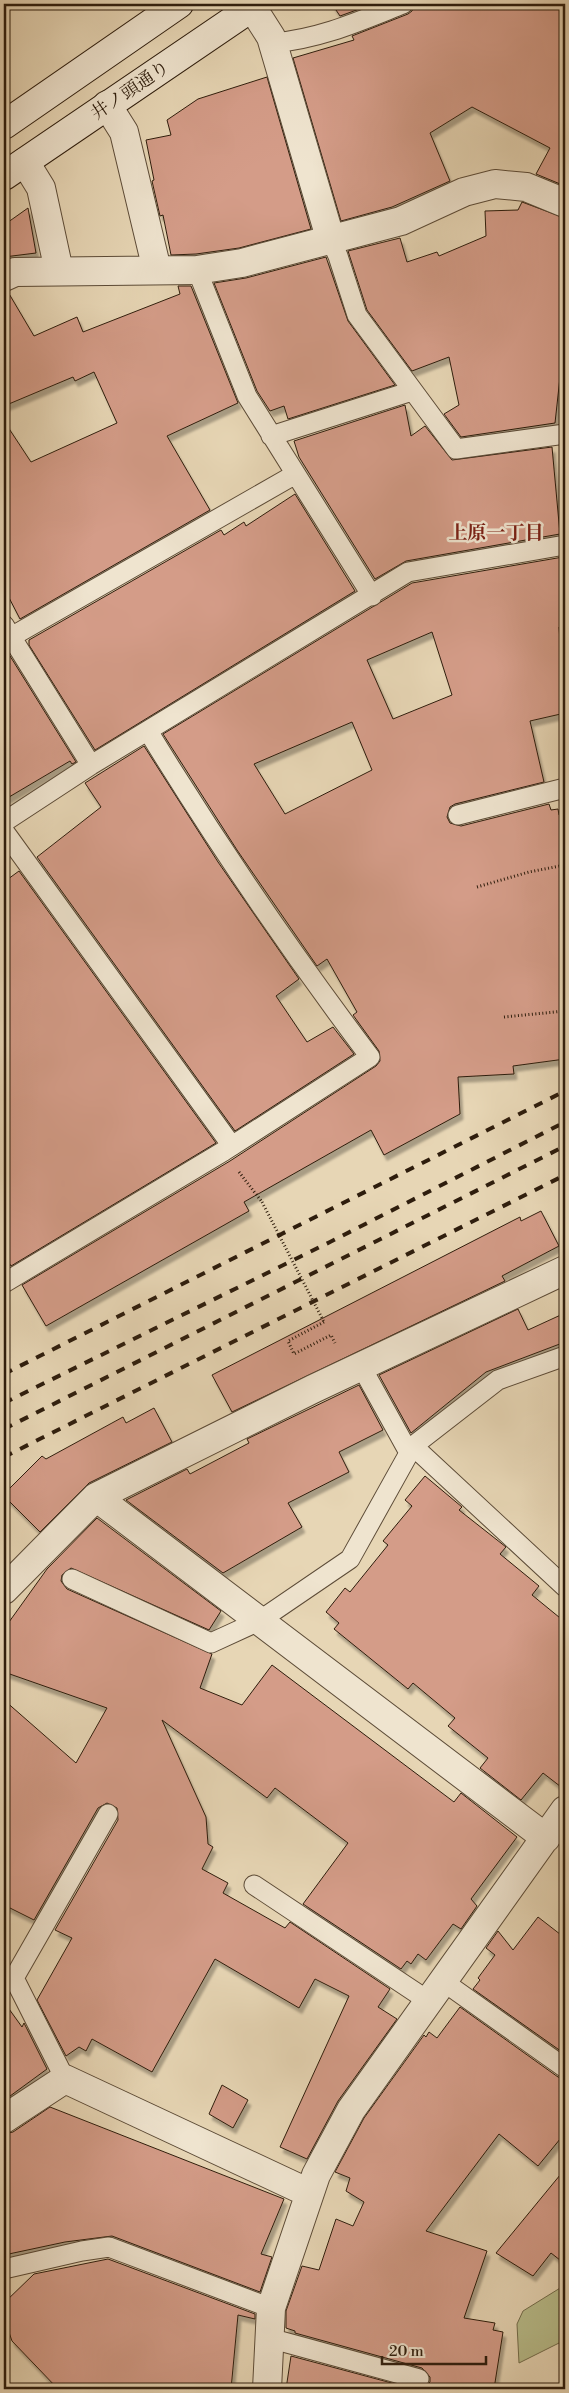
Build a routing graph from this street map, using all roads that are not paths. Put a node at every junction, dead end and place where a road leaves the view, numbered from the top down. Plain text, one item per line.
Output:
1 (179, 4) edge
2 (403, 4) edge
3 (253, 5) edge
4 (273, 43) junction
5 (108, 105) junction
6 (4, 125) edge
7 (14, 169) edge
8 (565, 203) edge
9 (331, 241) junction
10 (157, 270) junction
11 (197, 270) junction
12 (58, 271) junction
13 (4, 276) edge
14 (412, 391) junction
15 (565, 434) edge
16 (271, 436) junction
17 (294, 475) junction
18 (565, 545) edge
19 (372, 596) junction
20 (8, 631) edge
21 (148, 732) junction
22 (91, 765) junction
23 (565, 788) edge
24 (458, 814) dead end
25 (4, 822) edge
26 (4, 831) edge
27 (228, 1148) junction
28 (565, 1270) edge
29 (4, 1283) edge
30 (565, 1356) edge
31 (362, 1366) junction
32 (410, 1449) junction
33 (96, 1497) junction
34 (72, 1579) dead end
35 (565, 1587) edge
36 (4, 1590) edge
37 (259, 1621) junction
38 (565, 1810) edge
39 (108, 1814) dead end
40 (546, 1838) junction
41 (254, 1885) dead end
42 (437, 1992) junction
43 (565, 2068) edge
44 (64, 2079) junction
45 (4, 2119) edge
46 (309, 2193) junction
47 (4, 2269) edge
48 (271, 2308) junction
49 (269, 2338) junction
50 (419, 2379) dead end
51 (267, 2389) edge

1 - 6 street
2 - 4 lane
3 - 4 street
3 - 5 street, 井ノ頭通り
4 - 9 street
5 - 7 street, 井ノ頭通り
5 - 10 street
7 - 12 street
8 - 9 street
9 - 11 street
9 - 14 lane
10 - 11 street
10 - 12 street
11 - 16 lane
12 - 13 street
14 - 15 lane
14 - 16 lane
16 - 17 lane
17 - 19 lane
17 - 20 lane
18 - 19 lane
19 - 21 lane
20 - 22 lane
21 - 22 lane
21 - 27 lane
22 - 25 lane
23 - 24 lane
26 - 27 lane
27 - 29 lane
28 - 31 street
30 - 32 lane
31 - 32 lane
31 - 33 street
32 - 35 lane
32 - 37 lane
33 - 36 street
33 - 37 street
34 - 37 lane
37 - 40 street
38 - 40 street
39 - 44 lane
40 - 42 street
41 - 42 lane
42 - 43 lane
42 - 46 street
44 - 45 street
44 - 46 street
46 - 48 street
47 - 48 lane
48 - 49 street
49 - 50 lane
49 - 51 street

